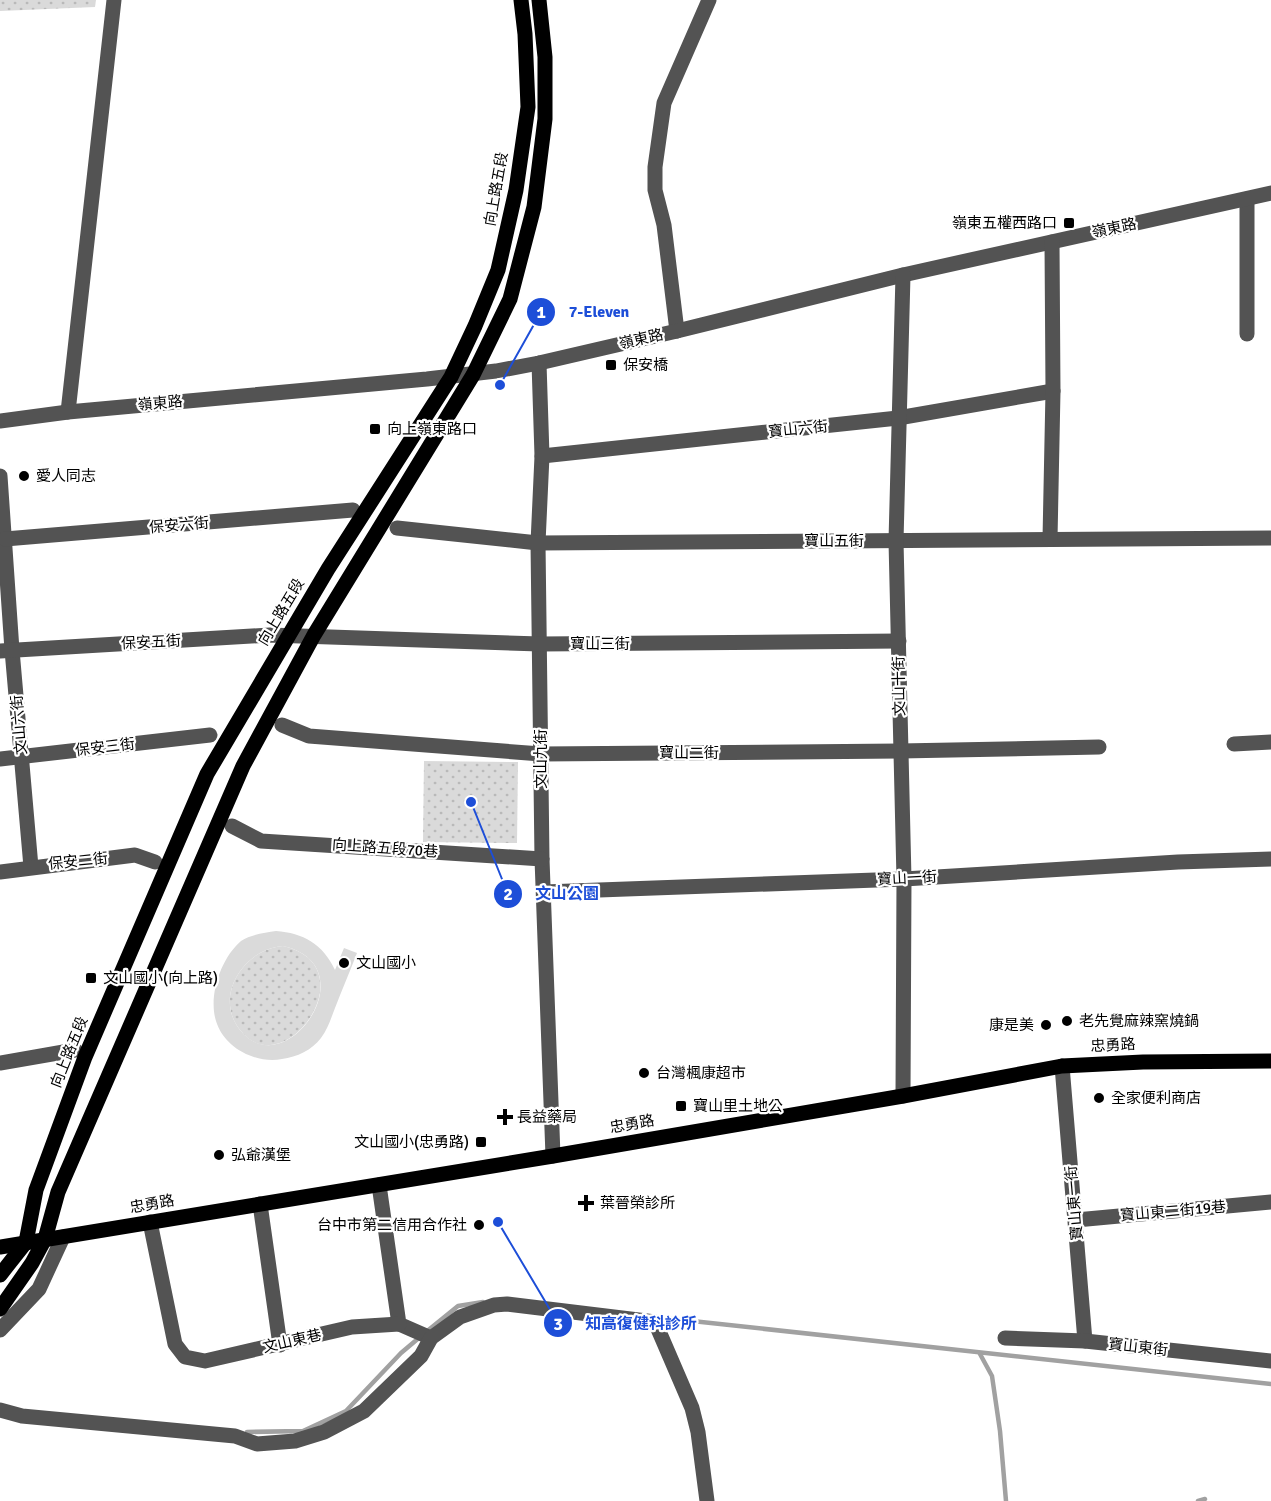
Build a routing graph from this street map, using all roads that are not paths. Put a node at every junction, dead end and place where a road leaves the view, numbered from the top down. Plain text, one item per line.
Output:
1 (114, 0) edge
2 (521, 0) edge
3 (539, 0) edge
4 (709, 0) edge
5 (1271, 193) edge
6 (1246, 199) junction
7 (1052, 242) junction
8 (903, 276) junction
9 (677, 331) junction
10 (1247, 334) dead end
11 (539, 363) junction
12 (473, 375) junction
13 (451, 377) junction
14 (1053, 391) junction
15 (68, 412) junction
16 (898, 418) junction
17 (0, 421) edge
18 (542, 456) junction
19 (0, 476) edge
20 (353, 510) dead end
21 (397, 528) dead end
22 (1271, 538) edge
23 (5, 539) junction
24 (1050, 539) junction
25 (896, 541) junction
26 (538, 543) junction
27 (301, 635) junction
28 (899, 641) junction
29 (540, 644) junction
30 (6, 651) edge
31 (282, 725) dead end
32 (210, 735) dead end
33 (1271, 742) edge
34 (1234, 744) dead end
35 (1099, 747) dead end
36 (900, 752) junction
37 (542, 754) junction
38 (21, 757) junction
39 (0, 759) edge
40 (232, 826) dead end
41 (542, 858) junction
42 (1271, 859) edge
43 (155, 862) dead end
44 (31, 867) junction
45 (0, 872) edge
46 (904, 879) junction
47 (544, 892) junction
48 (75, 1050) dead end
49 (1271, 1061) edge
50 (0, 1063) edge
51 (1062, 1066) junction
52 (903, 1096) junction
53 (553, 1156) junction
54 (379, 1185) junction
55 (1271, 1202) edge
56 (260, 1204) junction
57 (1076, 1220) junction
58 (150, 1222) junction
59 (63, 1237) junction
60 (45, 1239) junction
61 (26, 1242) junction
62 (1, 1247) edge
63 (0, 1275) edge
64 (0, 1309) edge
65 (399, 1324) junction
66 (0, 1330) edge
67 (431, 1338) junction
68 (1005, 1338) dead end
69 (1085, 1341) junction
70 (280, 1345) junction
71 (1271, 1361) edge
72 (0, 1410) edge
73 (708, 1501) edge

1 - 15 street
2 - 13 main road, 向上路五段
3 - 12 main road, 向上路五段
4 - 9 street
5 - 6 street, 嶺東路
6 - 7 street, 嶺東路
6 - 10 street
7 - 8 street, 嶺東路
7 - 14 street
8 - 9 street, 嶺東路
8 - 16 street, 文山十街
9 - 11 street, 嶺東路
11 - 12 street, 嶺東路
11 - 18 street, 文山九街
12 - 13 street, 嶺東路
12 - 27 main road, 向上路五段
13 - 15 street, 嶺東路
13 - 27 main road, 向上路五段
14 - 16 street, 寶山六街
14 - 24 street
15 - 17 street, 嶺東路
16 - 18 street, 寶山六街
16 - 25 street, 文山十街
18 - 26 street, 文山九街
19 - 23 street, 文山六街
20 - 23 street, 保安六街
21 - 26 street, 寶山五街
22 - 24 street, 寶山五街
23 - 30 street, 文山六街
24 - 25 street, 寶山五街
25 - 26 street, 寶山五街
25 - 28 street, 文山十街
26 - 29 street, 文山九街
27 - 29 street, 寶山三街
27 - 30 street, 保安五街
27 - 60 main road, 向上路五段
27 - 61 main road, 向上路五段
28 - 29 street, 寶山三街
28 - 36 street, 文山十街
29 - 37 street, 文山九街
30 - 38 street, 文山六街
31 - 37 street, 寶山二街
32 - 38 street, 保安三街
33 - 34 street
35 - 36 street, 寶山二街
36 - 37 street, 寶山二街
36 - 46 street, 文山十街
37 - 41 street, 文山九街
38 - 39 street, 保安三街
38 - 44 street, 文山六街
40 - 41 street, 向上路五段70巷
41 - 47 street, 文山九街
42 - 46 street, 寶山一街
43 - 44 street, 保安二街
44 - 45 street, 保安二街
46 - 47 street, 寶山一街
46 - 52 street, 文山十街
47 - 53 street, 文山九街
48 - 50 street
49 - 51 main road, 忠勇路
51 - 52 main road, 忠勇路
51 - 57 street, 寶山東一街
52 - 53 main road, 忠勇路
53 - 54 main road, 忠勇路
54 - 56 main road, 忠勇路
54 - 65 street
55 - 57 street, 寶山東二街19巷
56 - 58 main road, 忠勇路
56 - 70 street
57 - 69 street, 寶山東一街
58 - 59 main road, 忠勇路
58 - 70 street, 文山東巷
59 - 60 main road, 忠勇路
59 - 66 street
60 - 61 main road, 忠勇路
60 - 64 main road, 向上路五段
61 - 62 main road, 忠勇路
61 - 63 main road
65 - 67 street
65 - 70 street, 文山東巷
67 - 72 street
67 - 73 street
68 - 69 street, 寶山東街
69 - 71 street, 寶山東街

